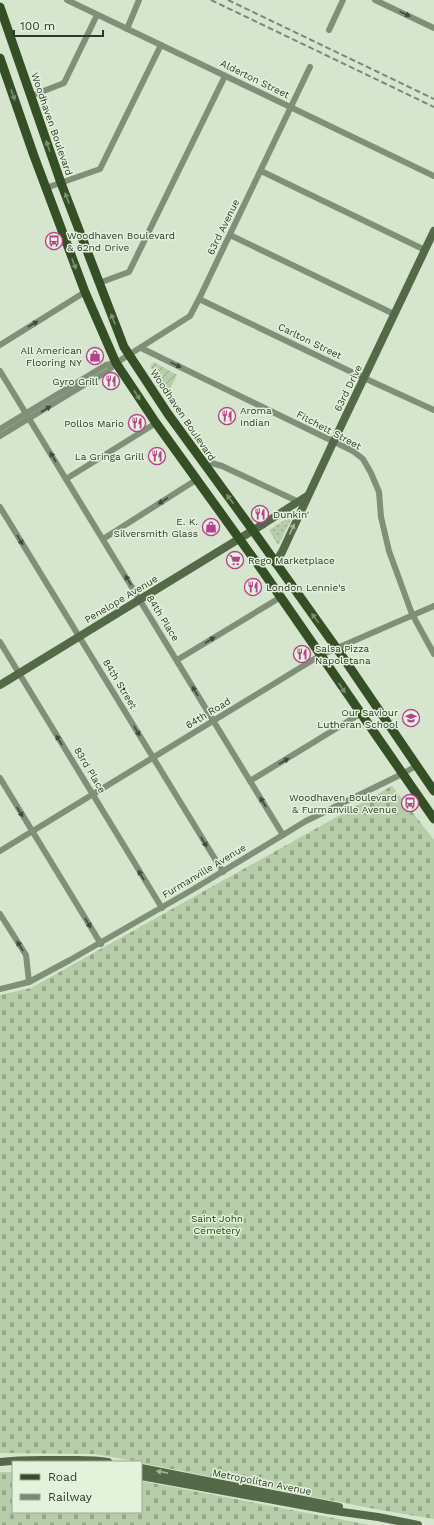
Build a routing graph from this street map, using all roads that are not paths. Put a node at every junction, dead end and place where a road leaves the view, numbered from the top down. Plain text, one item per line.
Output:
1 (67, 0) edge
2 (139, 0) edge
3 (343, 0) edge
4 (375, 0) edge
5 (0, 8) edge
6 (97, 15) junction
7 (434, 28) edge
8 (127, 29) junction
9 (329, 30) dead end
10 (161, 45) junction
11 (0, 58) edge
12 (310, 67) dead end
13 (225, 76) junction
14 (31, 96) junction
15 (291, 108) junction
16 (260, 172) junction
17 (434, 176) edge
18 (61, 183) junction
19 (46, 188) junction
20 (434, 231) edge
21 (230, 235) junction
22 (425, 250) junction
23 (99, 283) junction
24 (85, 292) junction
25 (199, 299) junction
26 (394, 314) junction
27 (0, 345) edge
28 (141, 348) junction
29 (129, 355) junction
30 (116, 363) junction
31 (0, 371) edge
32 (364, 378) junction
33 (434, 410) edge
34 (28, 416) junction
35 (156, 423) junction
36 (0, 429) edge
37 (0, 436) edge
38 (333, 442) junction
39 (200, 460) junction
40 (66, 479) junction
41 (196, 480) junction
42 (308, 495) junction
43 (299, 502) junction
44 (0, 506) edge
45 (253, 530) junction
46 (239, 538) junction
47 (103, 540) junction
48 (275, 563) junction
49 (281, 598) junction
50 (140, 600) junction
51 (434, 606) edge
52 (412, 614) junction
53 (79, 637) junction
54 (0, 642) edge
55 (336, 648) junction
56 (434, 654) edge
57 (321, 655) junction
58 (177, 660) junction
59 (19, 674) junction
60 (0, 685) edge
61 (360, 714) junction
62 (214, 721) junction
63 (153, 758) junction
64 (416, 766) junction
65 (402, 774) junction
66 (0, 778) edge
67 (250, 781) junction
68 (434, 791) edge
69 (93, 794) junction
70 (434, 819) edge
71 (32, 831) junction
72 (283, 835) junction
73 (0, 851) edge
74 (223, 872) junction
75 (162, 908) junction
76 (0, 914) edge
77 (101, 944) junction
78 (29, 982) junction
79 (0, 989) edge
80 (100, 1461) edge
81 (0, 1462) edge
82 (0, 1465) edge
83 (12, 1466) edge
84 (142, 1468) edge
85 (142, 1476) edge
86 (378, 1517) junction
87 (418, 1525) edge

1 - 6 street, Alderton Street
2 - 8 street
3 - 9 street
4 -> 7 street
5 - 14 main road, Woodhaven Boulevard
6 - 8 street, Alderton Street
6 - 14 street
8 - 10 street, Alderton Street
10 - 13 street, Alderton Street
10 - 18 street
11 -> 19 main road
12 - 15 street, 63rd Avenue
13 - 15 street, Alderton Street
13 - 23 street
18 -> 14 main road, Woodhaven Boulevard
15 - 16 street, 63rd Avenue
15 - 17 street, Alderton Street
16 - 21 street, 63rd Avenue
16 - 22 street
18 - 19 street
23 -> 18 main road, Woodhaven Boulevard
19 -> 24 main road
20 - 22 street, 63rd Drive
21 - 25 street, 63rd Avenue
21 - 26 street
22 - 26 street, 63rd Drive
29 -> 23 main road, Woodhaven Boulevard
27 -> 24 street
24 - 30 main road
25 - 28 street, 63rd Avenue
25 - 32 street, Carlton Street
26 - 32 street, 63rd Drive
28 - 29 street, 63rd Avenue
28 -> 38 street, Fitchett Street
29 - 30 street, 63rd Avenue
29 - 39 main road, Woodhaven Boulevard
30 - 34 street, 63rd Avenue
30 -> 35 main road
31 - 34 street, 84th Place
32 - 33 street, Carlton Street
32 - 38 street, 63rd Drive
34 - 36 street, 63rd Avenue
34 - 37 street, 63rd Avenue
40 -> 34 street, 84th Place
35 - 40 street
35 - 41 main road
38 - 42 street, 63rd Drive
38 - 52 street, Fitchett Street
39 - 43 street
45 -> 39 main road, Woodhaven Boulevard
40 - 47 street, 84th Place
41 - 46 main road
41 -> 47 street
42 - 43 street, 63rd Drive
48 -> 42 street
43 - 45 street, 63rd Drive
44 -> 53 street, 84th Street
45 - 46 street, Penelope Avenue
45 - 48 main road, Woodhaven Boulevard
46 - 49 main road
46 - 50 street, Penelope Avenue
50 -> 47 street, 84th Place
55 -> 48 main road, Woodhaven Boulevard
49 - 57 main road
58 -> 49 street
50 - 53 street, Penelope Avenue
50 - 58 street, 84th Place
51 - 52 street, 64th Road
52 - 55 street, 64th Road
52 - 56 street, Fitchett Street
53 - 59 street, Penelope Avenue
53 -> 63 street, 84th Street
54 - 59 street, 83rd Place
55 - 57 street, 64th Road
55 - 64 main road, Woodhaven Boulevard
57 -> 61 main road
57 - 62 street, 64th Road
62 -> 58 street, 84th Place
59 - 60 street, Penelope Avenue
69 -> 59 street, 83rd Place
61 - 65 main road
67 -> 61 street
62 - 63 street, 64th Road
62 - 67 street, 84th Place
63 - 69 street, 64th Road
63 -> 74 street, 84th Street
64 - 65 street, Furmanville Avenue
64 - 68 main road, Woodhaven Boulevard
65 - 70 main road
65 - 72 street, Furmanville Avenue
66 -> 71 street
72 -> 67 street, 84th Place
69 - 71 street, 64th Road
75 -> 69 street, 83rd Place
71 - 73 street, 64th Road
71 -> 77 street
72 - 74 street, Furmanville Avenue
74 - 75 street, Furmanville Avenue
75 - 77 street, Furmanville Avenue
78 -> 76 street
77 - 78 street, Furmanville Avenue
78 - 79 street, Furmanville Avenue
80 - 81 street
82 - 83 street
86 -> 84 street, Metropolitan Avenue
85 - 86 street, Metropolitan Avenue
86 - 87 street, Metropolitan Avenue

